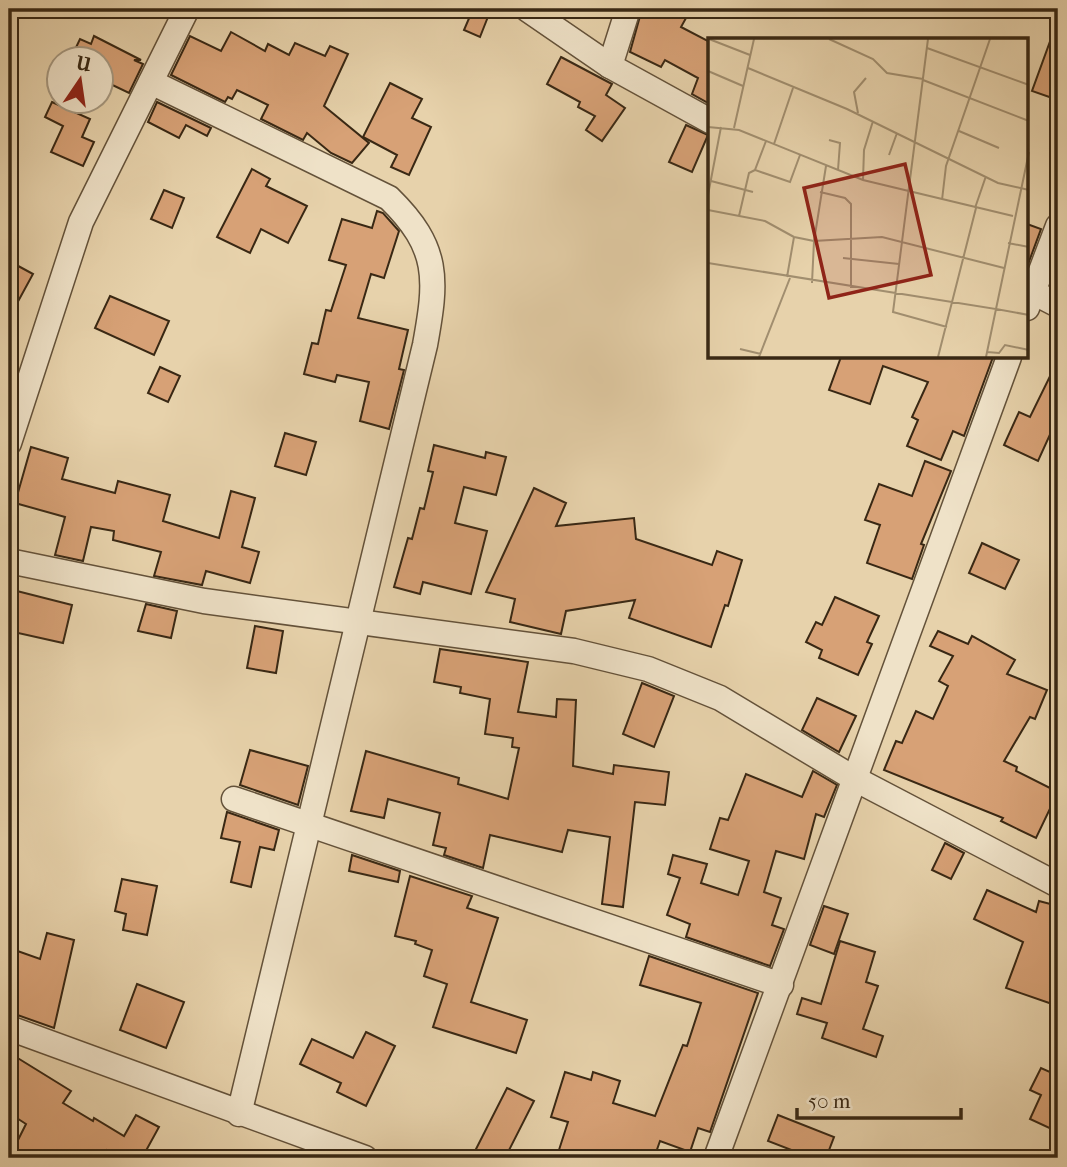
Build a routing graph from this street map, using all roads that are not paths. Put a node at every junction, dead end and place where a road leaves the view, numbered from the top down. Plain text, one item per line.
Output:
1 (187, 9) edge
2 (527, 9) edge
3 (628, 9) edge
4 (610, 66) junction
5 (151, 82) junction
6 (708, 120) edge
7 (1058, 226) edge
8 (1029, 296) edge
9 (1058, 305) edge
10 (1008, 359) edge
11 (9, 443) edge
12 (9, 561) edge
13 (358, 622) junction
14 (855, 779) junction
15 (233, 799) dead end
16 (307, 824) junction
17 (1058, 885) edge
18 (781, 985) junction
19 (9, 1028) edge
20 (239, 1114) junction
21 (365, 1158) edge
22 (716, 1158) edge

1 - 5 street
2 - 4 street
3 - 4 street
4 - 6 street
5 - 11 street
5 - 13 street
7 - 8 street
8 - 9 street
10 - 14 street
12 - 13 street
13 - 14 street
13 - 16 street
14 - 17 street
14 - 18 street
15 - 16 street
16 - 18 street
16 - 20 street
18 - 22 street
19 - 20 street
20 - 21 street

